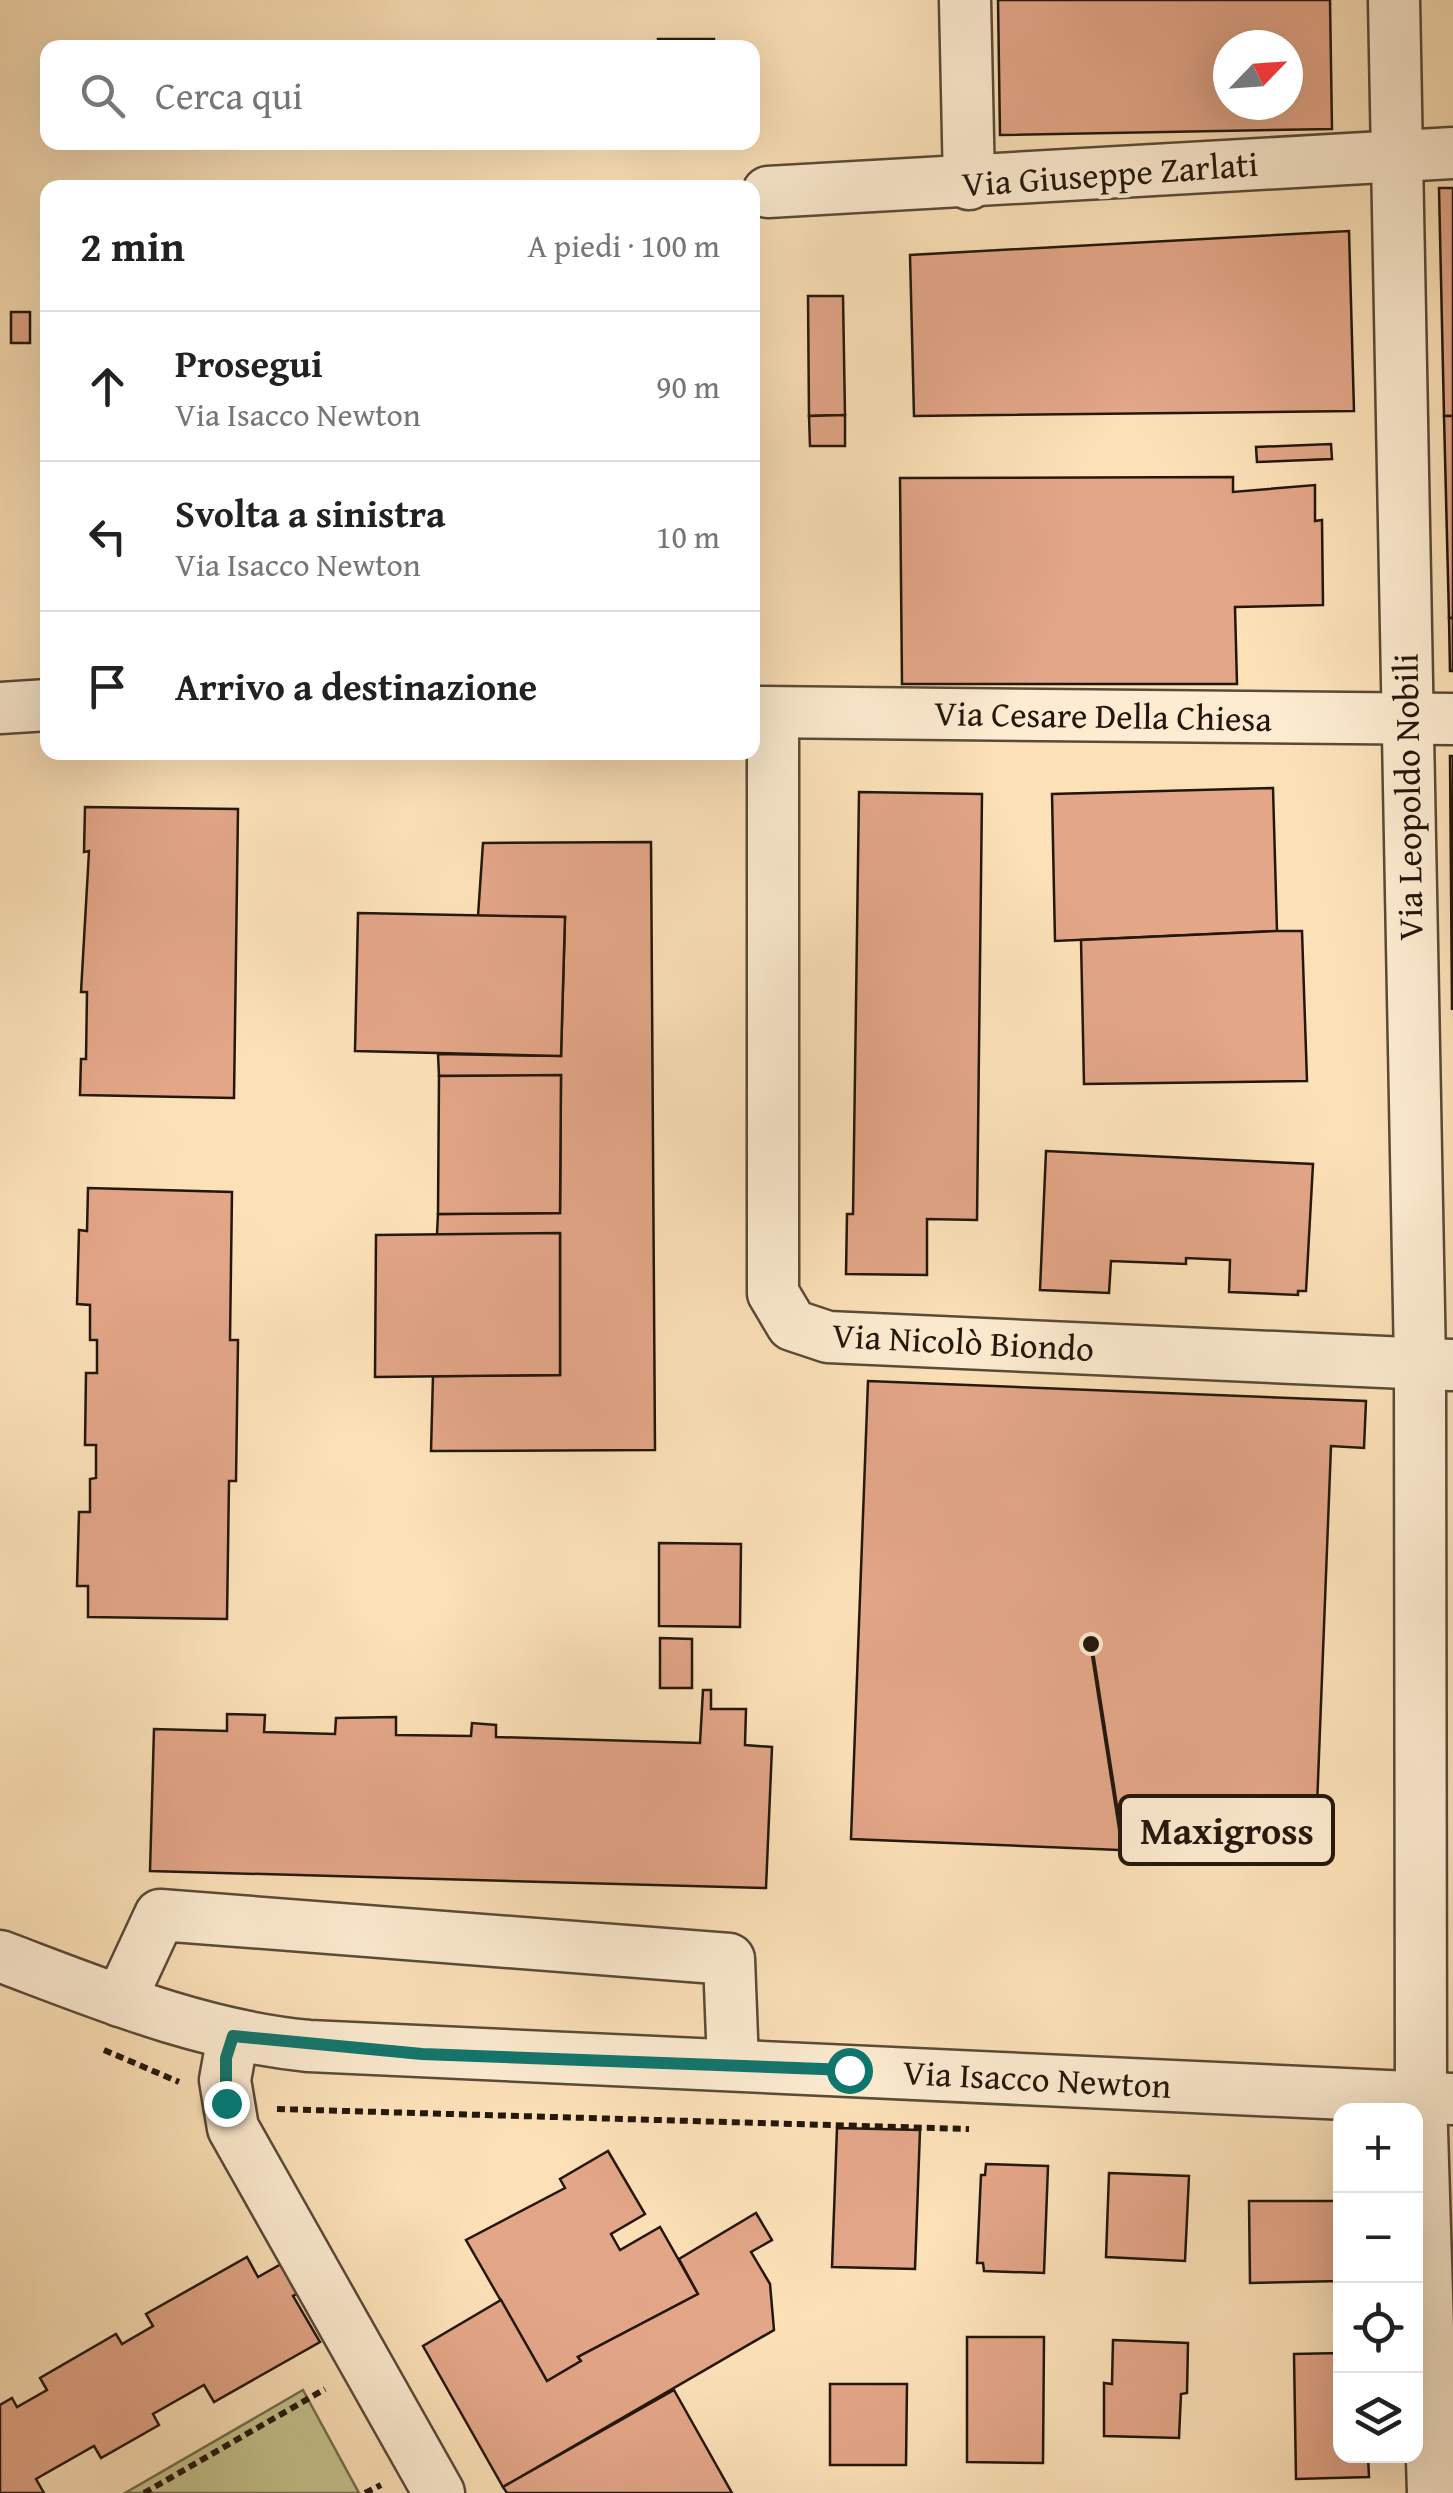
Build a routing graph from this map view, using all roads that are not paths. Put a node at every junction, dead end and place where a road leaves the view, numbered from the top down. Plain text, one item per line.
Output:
1 (965, 0) edge
2 (1394, 0) edge
3 (1453, 153) edge
4 (1396, 156) junction
5 (968, 184) junction
6 (768, 192) dead end
7 (40, 706) edge
8 (0, 708) edge
9 (763, 713) edge
10 (1430, 719) edge
11 (1436, 1364) edge
12 (0, 1956) edge
13 (120, 2001) junction
14 (233, 2036) junction
15 (732, 2064) junction
16 (1437, 2098) edge
17 (439, 2493) edge
18 (1434, 2493) edge

1 - 5 street
2 - 4 street, Via Leopoldo Nobili
3 - 4 street, Via Giuseppe Zarlati
4 - 5 street, Via Giuseppe Zarlati
4 - 10 street, Via Leopoldo Nobili
5 - 6 street, Via Giuseppe Zarlati
7 - 8 street
9 - 10 street, Via Cesare Della Chiesa
9 - 11 street, Via Nicolò Biondo
10 - 11 street, Via Leopoldo Nobili
11 - 16 street, Via Leopoldo Nobili
12 - 13 street, Via Isacco Newton
13 - 14 street, Via Isacco Newton
13 - 15 street
14 - 15 street, Via Isacco Newton
14 - 17 street
15 - 16 street, Via Isacco Newton
16 - 18 street, Via Leopoldo Nobili

